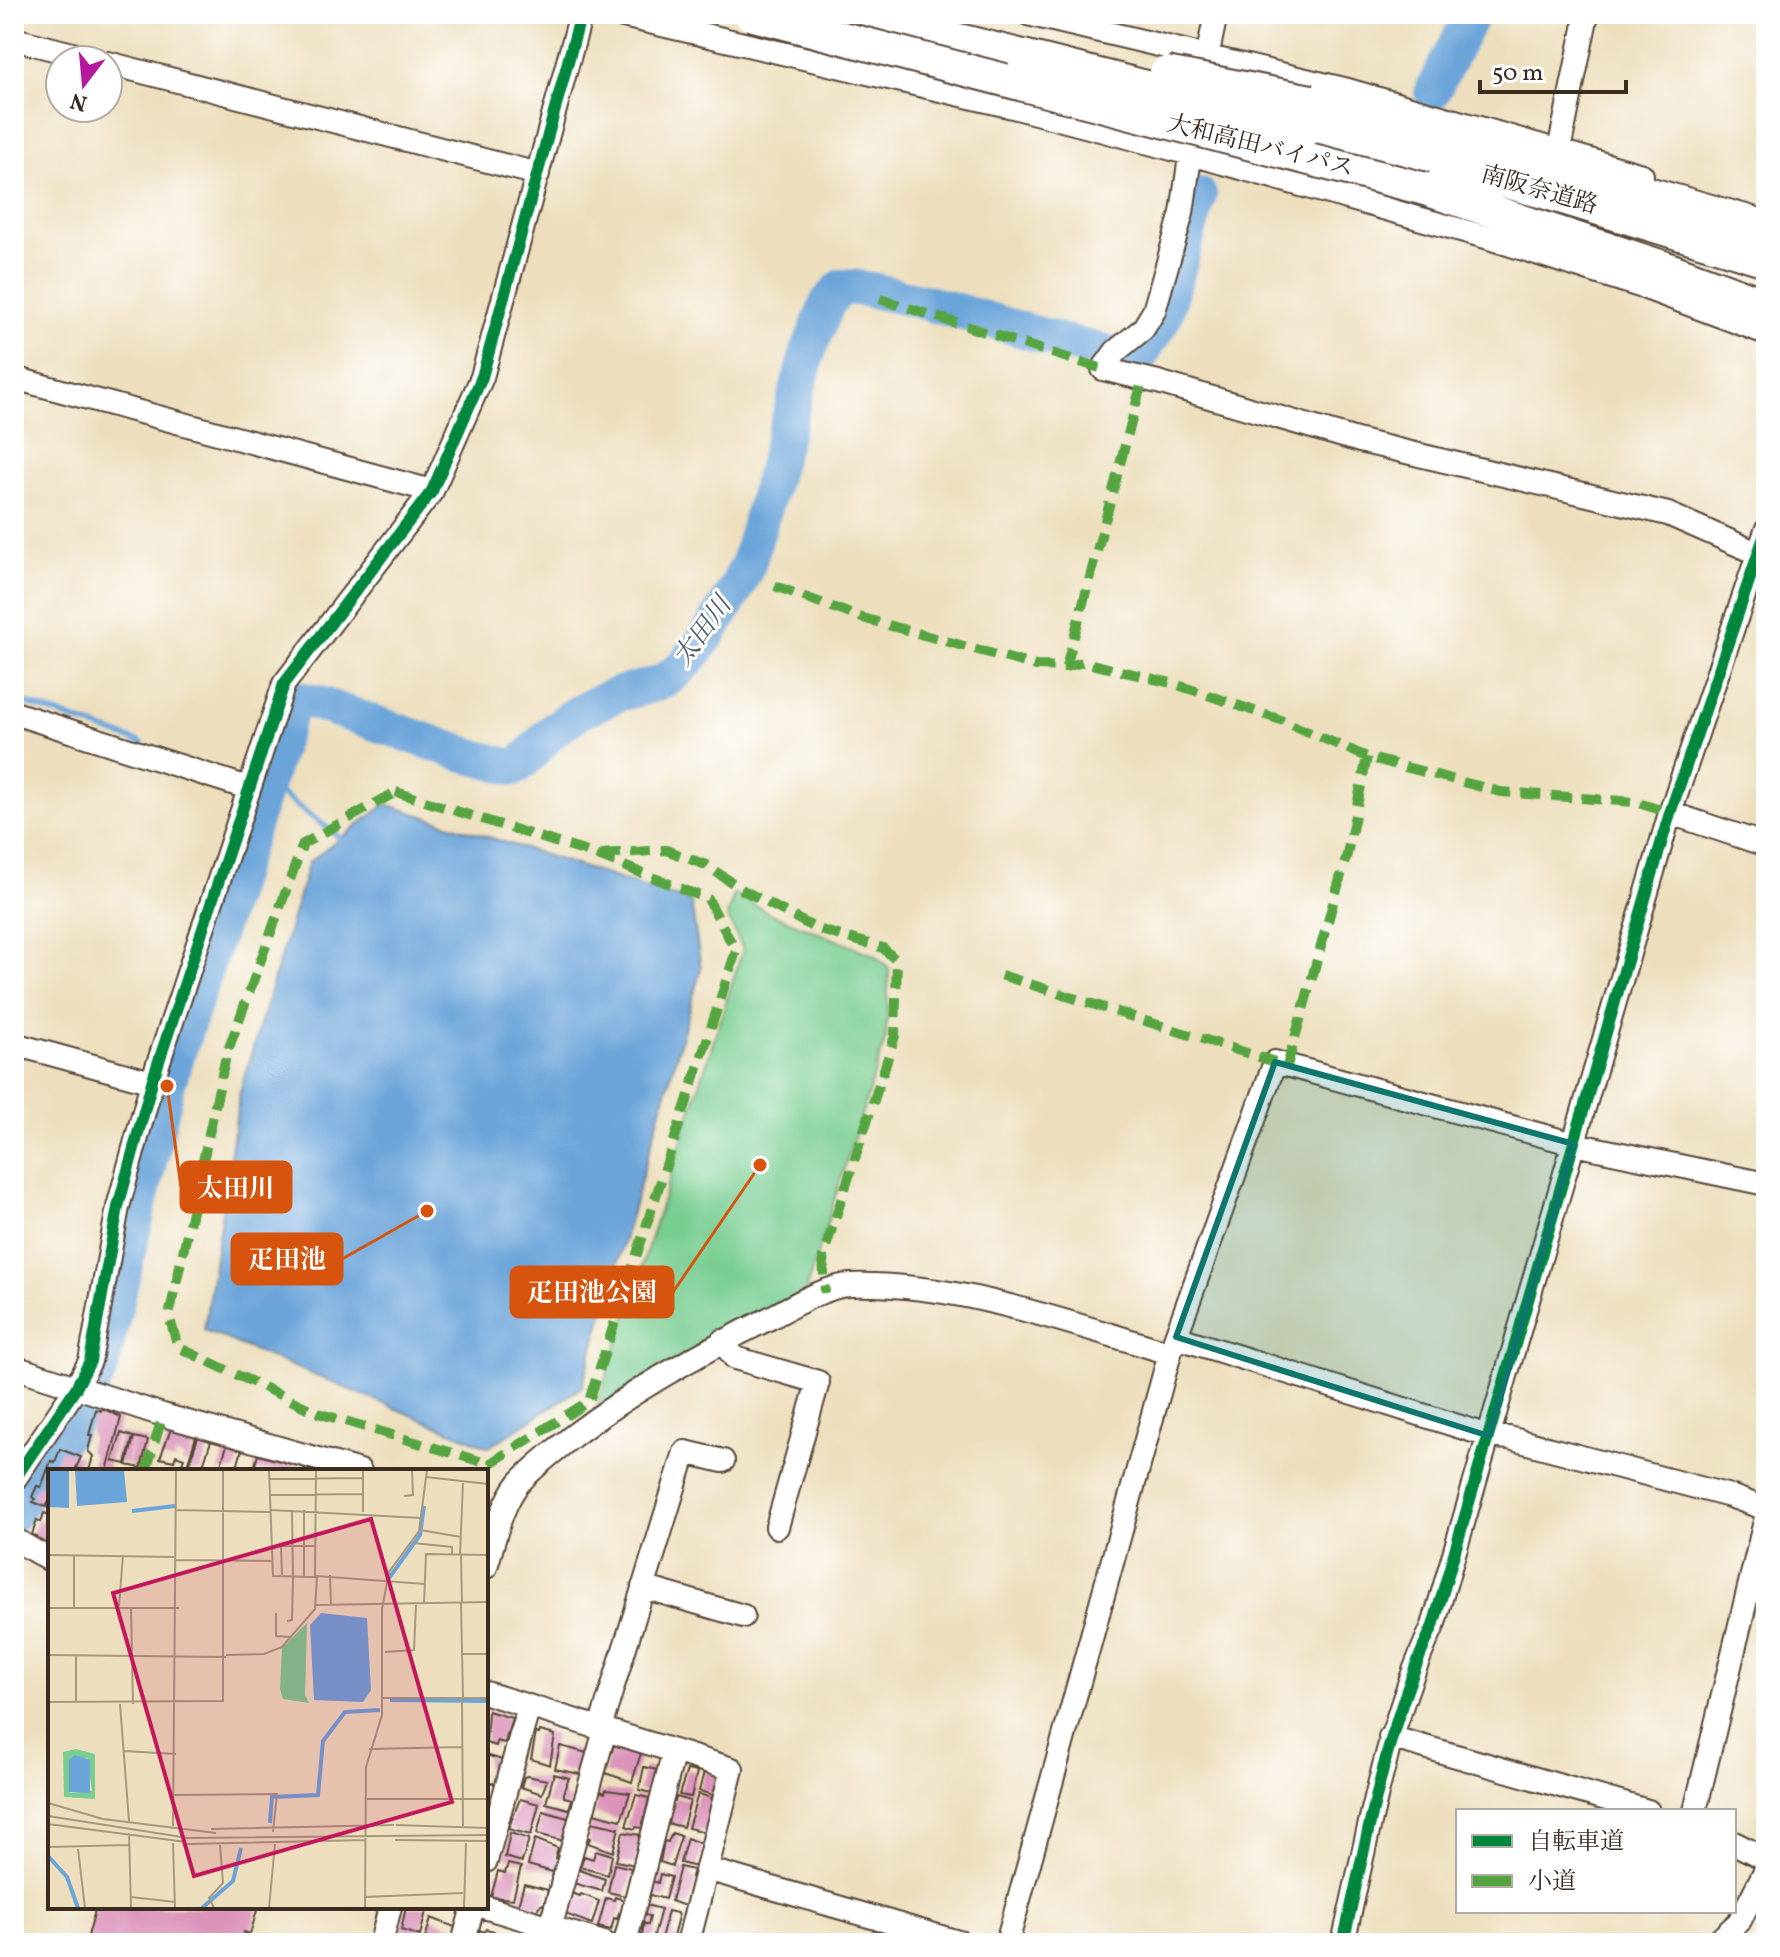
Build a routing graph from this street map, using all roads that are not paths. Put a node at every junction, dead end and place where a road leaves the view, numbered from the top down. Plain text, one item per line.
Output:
1 (581, 14) edge
2 (615, 14) edge
3 (750, 14) edge
4 (855, 14) edge
5 (1028, 14) edge
6 (1216, 14) edge
7 (1587, 14) edge
8 (14, 39) edge
9 (44, 47) edge
10 (1023, 56) junction
11 (1206, 56) junction
12 (124, 67) edge
13 (1310, 128) joint
14 (1559, 150) junction
15 (1191, 154) junction
16 (538, 174) junction
17 (1425, 189) junction
18 (1758, 221) edge
19 (1766, 260) edge
20 (1766, 291) edge
21 (1766, 305) edge
22 (1766, 333) edge
23 (14, 378) edge
24 (432, 491) junction
25 (1766, 531) edge
26 (1759, 554) junction
27 (14, 713) edge
28 (248, 788) junction
29 (1670, 813) junction
30 (1766, 845) edge
31 (14, 1044) edge
32 (152, 1082) junction
33 (1574, 1144) junction
34 (1766, 1184) edge
35 (722, 1341) junction
36 (1173, 1345) junction
37 (14, 1367) edge
38 (76, 1388) junction
39 (1489, 1436) junction
40 (723, 1461) dead end
41 (353, 1469) edge
42 (14, 1480) edge
43 (495, 1506) edge
44 (1766, 1509) edge
45 (1766, 1517) edge
46 (777, 1527) dead end
47 (14, 1539) edge
48 (488, 1553) edge
49 (48, 1559) edge
50 (643, 1587) junction
51 (743, 1616) dead end
52 (488, 1694) edge
53 (529, 1706) junction
54 (602, 1729) junction
55 (1390, 1737) junction
56 (674, 1751) junction
57 (1641, 1809) edge
58 (1695, 1809) edge
59 (1736, 1844) edge
60 (488, 1854) edge
61 (1766, 1859) edge
62 (707, 1869) junction
63 (1766, 1869) edge
64 (390, 1909) edge
65 (472, 1909) edge
66 (488, 1909) edge
67 (548, 1935) edge
68 (381, 1943) edge
69 (463, 1943) edge
70 (604, 1943) edge
71 (625, 1943) edge
72 (688, 1943) edge
73 (962, 1943) edge
74 (1007, 1943) edge
75 (1343, 1943) edge
76 (1716, 1943) edge

1 - 16 street
2 - 15 street
3 - 17 highway, 大和高田バイパス, bridge
4 - 10 highway, 大和高田バイパス
5 - 11 street
6 - 11 street
7 - 14 street
8 - 9 street
10 - 13 highway, 大和高田バイパス, bridge
10 - 18 highway, bridge
11 - 14 street
11 - 15 street
12 - 16 street
13 - 19 highway, 南阪奈道路
14 - 18 street
15 - 22 street
15 - 26 street
16 - 24 street
17 - 20 highway, 大和高田バイパス
17 - 21 highway
23 - 24 street
24 - 28 street
25 - 26 street
26 - 29 street
27 - 28 street
28 - 32 street
29 - 30 street
29 - 33 street
31 - 32 street
32 - 38 street
33 - 34 street
33 - 36 street
33 - 39 street
35 - 36 street
35 - 43 street
35 - 46 street
36 - 39 street
36 - 74 street
37 - 38 street
38 - 41 street
38 - 42 street
39 - 44 street
39 - 55 street
40 - 50 street
43 - 48 street
45 - 58 street
47 - 49 street
50 - 51 street
50 - 54 street
52 - 53 street
53 - 54 street
53 - 60 street
54 - 56 street
54 - 67 street
55 - 57 street
55 - 75 street
56 - 62 street
56 - 71 street
59 - 61 street
62 - 72 street
62 - 73 street
63 - 76 street
64 - 68 street
65 - 69 street
66 - 67 street
67 - 70 street

